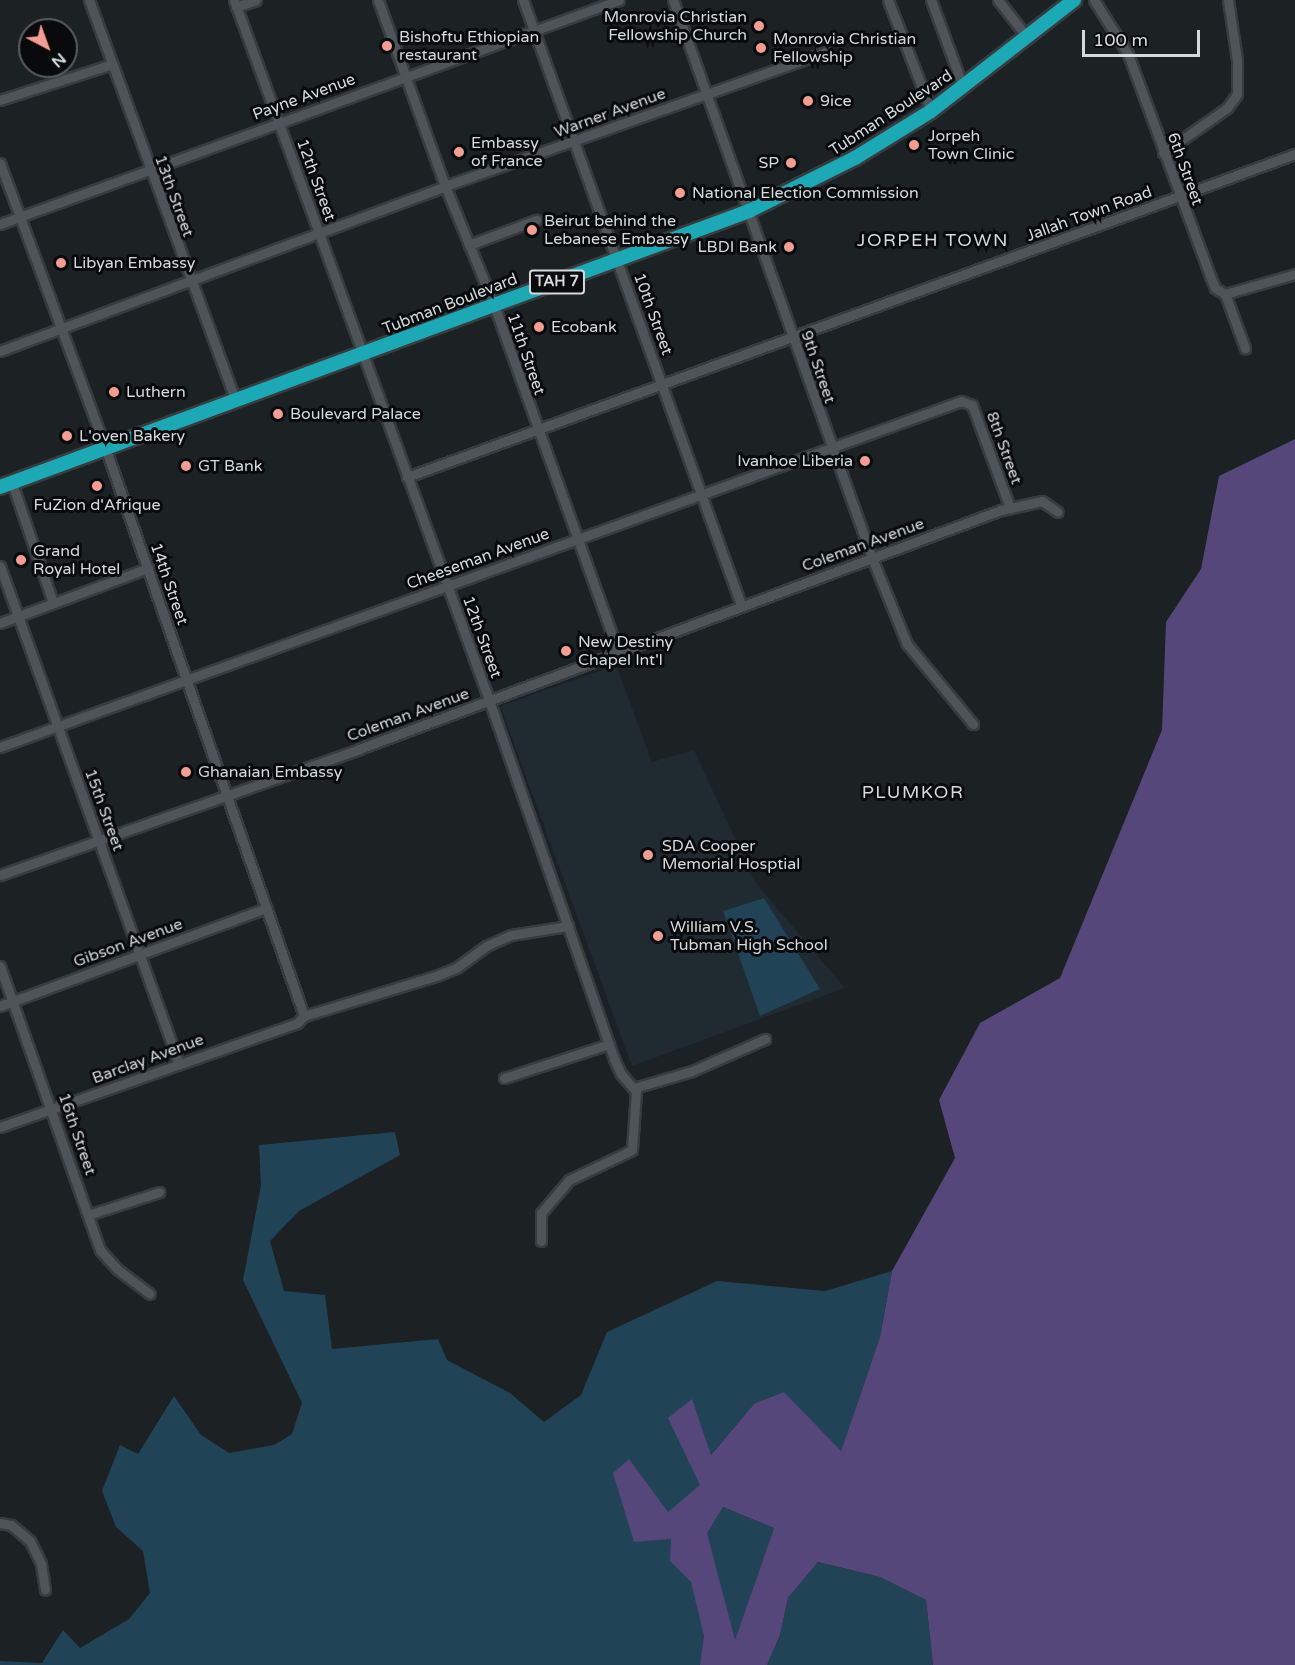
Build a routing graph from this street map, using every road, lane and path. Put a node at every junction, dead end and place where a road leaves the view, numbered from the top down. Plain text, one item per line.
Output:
1 (89, 0) edge
2 (256, 0) edge
3 (378, 0) edge
4 (523, 0) edge
5 (620, 0) edge
6 (673, 0) edge
7 (888, 0) edge
8 (931, 0) edge
9 (999, 0) edge
10 (1074, 0) edge
11 (1094, 0) edge
12 (1228, 0) edge
13 (235, 3) edge
14 (534, 29) junction
15 (1027, 38) junction
16 (825, 52) dead end
17 (112, 64) junction
18 (405, 77) junction
19 (963, 87) junction
20 (705, 94) junction
21 (0, 100) edge
22 (931, 111) junction
23 (279, 122) junction
24 (575, 142) junction
25 (1163, 153) junction
26 (1295, 154) edge
27 (0, 163) edge
28 (149, 170) junction
29 (445, 186) junction
30 (1179, 197) junction
31 (749, 211) junction
32 (20, 217) junction
33 (536, 220) dead end
34 (0, 224) edge
35 (320, 235) junction
36 (469, 245) junction
37 (617, 259) junction
38 (1295, 274) edge
39 (189, 280) junction
40 (1224, 294) junction
41 (494, 305) junction
42 (60, 329) junction
43 (792, 339) junction
44 (1245, 348) dead end
45 (0, 351) edge
46 (361, 356) junction
47 (663, 384) junction
48 (967, 400) joint
49 (236, 401) junction
50 (537, 430) junction
51 (106, 450) junction
52 (831, 450) junction
53 (407, 477) junction
54 (6, 485) edge
55 (703, 495) junction
56 (1010, 508) junction
57 (1058, 512) dead end
58 (575, 539) junction
59 (872, 558) junction
60 (0, 566) edge
61 (148, 568) junction
62 (447, 587) junction
63 (53, 603) junction
64 (741, 605) junction
65 (18, 616) junction
66 (0, 623) edge
67 (618, 652) junction
68 (187, 680) junction
69 (489, 700) junction
70 (973, 724) dead end
71 (58, 726) junction
72 (0, 747) edge
73 (228, 794) junction
74 (99, 839) junction
75 (0, 875) edge
76 (267, 908) junction
77 (568, 926) junction
78 (141, 955) junction
79 (0, 966) edge
80 (14, 1001) junction
81 (0, 1006) edge
82 (304, 1016) junction
83 (765, 1038) dead end
84 (609, 1044) junction
85 (179, 1064) junction
86 (504, 1078) dead end
87 (634, 1088) junction
88 (53, 1109) junction
89 (0, 1127) edge
90 (159, 1192) dead end
91 (88, 1215) junction
92 (541, 1241) dead end
93 (150, 1294) dead end
94 (0, 1523) edge
95 (45, 1590) dead end

1 - 17 street, 13th Street
2 - 13 street
3 - 18 street, 11th Street
4 - 14 street, 10th Street
5 - 14 street, Payne Avenue
6 - 20 street, 9th Street
7 - 22 street
8 - 19 street
9 - 15 street
10 - 15 highway, Tubman Boulevard / TAH 7
11 - 25 street, 6th Street
12 - 25 street
13 - 23 street, 12th Street
14 - 18 street, Payne Avenue
14 - 24 street, 10th Street
15 - 19 highway, Tubman Boulevard / TAH 7
16 - 20 street, Warner Avenue
17 - 21 street
17 - 28 street, 13th Street
18 - 23 street, Payne Avenue
18 - 29 street, 11th Street
19 - 22 highway, Tubman Boulevard / TAH 7
20 - 24 street, Warner Avenue
20 - 31 street, 9th Street
22 - 31 highway, Tubman Boulevard / TAH 7
23 - 28 street, Payne Avenue
23 - 35 street, 12th Street
24 - 29 street, Warner Avenue
24 - 37 street, 10th Street
25 - 30 street, 6th Street
26 - 30 street, Jallah Town Road
27 - 32 street, 14th Street
28 - 32 street, Payne Avenue
28 - 39 street, 13th Street
29 - 35 street, Warner Avenue
29 - 36 street, 11th Street
30 - 40 street, 6th Street
30 - 43 street, Jallah Town Road
31 - 37 highway, Tubman Boulevard / TAH 7
31 - 43 street, 9th Street
32 - 34 street, Payne Avenue
32 - 42 street, 14th Street
33 - 36 street
35 - 39 street, Warner Avenue
35 - 46 street, 12th Street
36 - 41 street, 11th Street
37 - 41 highway, Tubman Boulevard / TAH 7
37 - 47 street, 10th Street
38 - 40 street
39 - 42 street, Warner Avenue
39 - 49 street, 13th Street
40 - 44 street, 6th Street
41 - 46 highway, Tubman Boulevard / TAH 7
41 - 50 street, 11th Street
42 - 45 street, Warner Avenue
42 - 51 street, 14th Street
43 - 47 street, Jallah Town Road
43 - 52 street, 9th Street
46 - 49 highway, Tubman Boulevard / TAH 7
46 - 53 street, 12th Street
47 - 50 street, Jallah Town Road
47 - 55 street, 10th Street
48 - 52 street, Cheeseman Avenue
48 - 56 street, 8th Street
49 - 51 highway, Tubman Boulevard / TAH 7
50 - 53 street, Jallah Town Road
50 - 58 street, 11th Street
51 - 54 highway, Tubman Boulevard / TAH 7
51 - 61 street, 14th Street
52 - 55 street, Cheeseman Avenue
52 - 59 street, 9th Street
53 - 62 street, 12th Street
54 - 63 street
55 - 58 street, Cheeseman Avenue
55 - 64 street, 10th Street
56 - 57 street, Coleman Avenue
56 - 59 street, Coleman Avenue
58 - 62 street, Cheeseman Avenue
58 - 67 street, 11th Street
59 - 64 street, Coleman Avenue
59 - 70 street, 9th Street
60 - 65 street, 15th Street
61 - 63 street
61 - 68 street, 14th Street
62 - 68 street, Cheeseman Avenue
62 - 69 street, 12th Street
63 - 65 street
64 - 67 street, Coleman Avenue
65 - 66 street
65 - 71 street, 15th Street
67 - 69 street, Coleman Avenue
68 - 71 street, Cheeseman Avenue
68 - 73 street, 14th Street
69 - 73 street, Coleman Avenue
69 - 77 street, 12th Street
71 - 72 street, Cheeseman Avenue
71 - 74 street, 15th Street
73 - 74 street, Coleman Avenue
73 - 76 street, 14th Street
74 - 75 street, Coleman Avenue
74 - 78 street, 15th Street
76 - 78 street, Gibson Avenue
76 - 82 street, 14th Street
77 - 82 street, Barclay Avenue
77 - 84 street, 12th Street
78 - 80 street, Gibson Avenue
78 - 85 street, 15th Street
79 - 80 street, 16th Street
80 - 81 street, Gibson Avenue
80 - 88 street, 16th Street
82 - 85 street, Barclay Avenue
83 - 87 street
84 - 86 street
84 - 87 street, 12th Street
85 - 88 street, Barclay Avenue
87 - 92 street
88 - 89 street, Barclay Avenue
88 - 91 street, 16th Street
90 - 91 street
91 - 93 street, 16th Street
94 - 95 street

